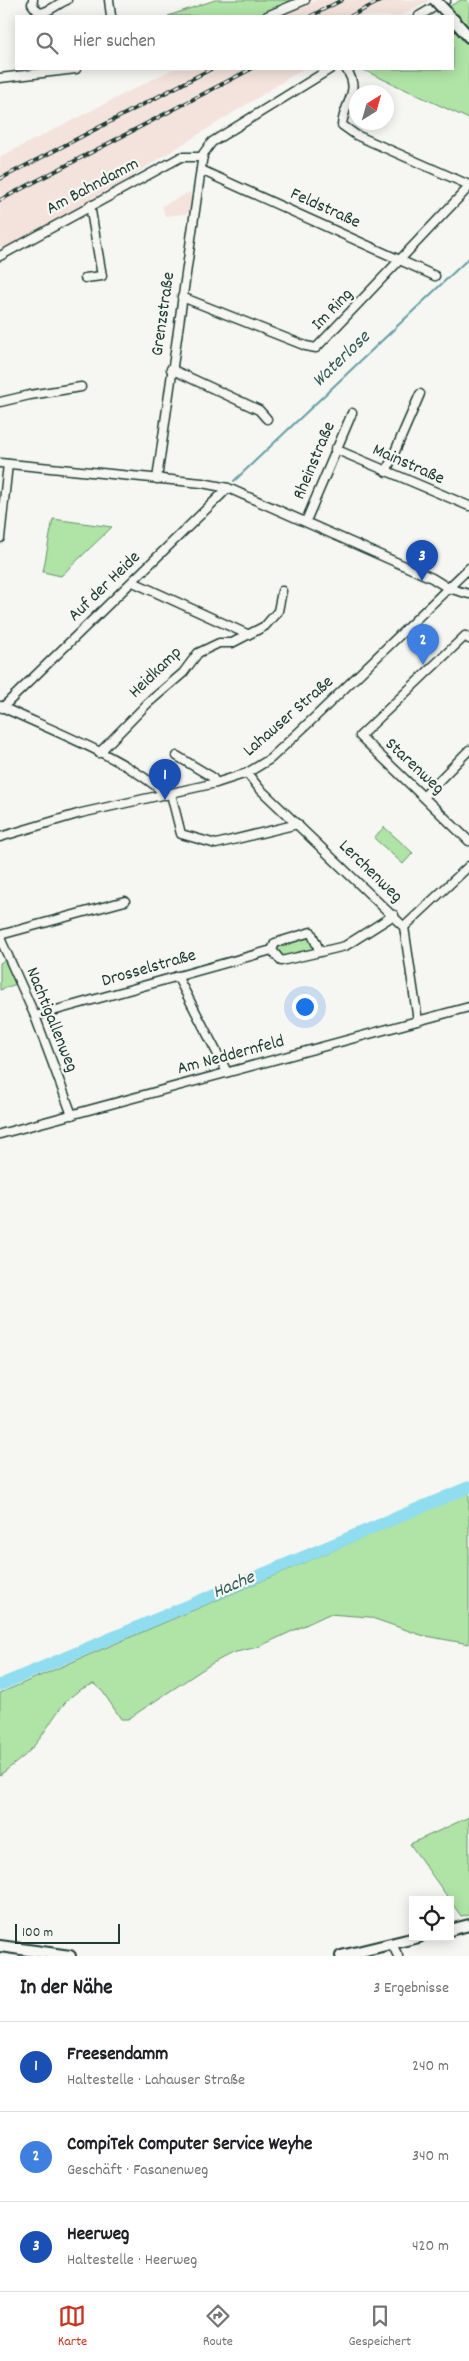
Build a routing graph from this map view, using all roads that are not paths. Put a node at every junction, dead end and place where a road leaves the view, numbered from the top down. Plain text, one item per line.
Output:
1 (32, 0) edge
2 (66, 0) edge
3 (109, 0) edge
4 (305, 0) edge
5 (435, 0) edge
6 (446, 0) edge
7 (56, 2) edge
8 (111, 15) edge
9 (269, 15) edge
10 (421, 15) edge
11 (449, 15) edge
12 (454, 20) edge
13 (469, 37) edge
14 (68, 70) edge
15 (328, 70) edge
16 (347, 70) edge
17 (0, 78) edge
18 (203, 156) junction
19 (201, 170) junction
20 (469, 186) edge
21 (90, 205) junction
22 (0, 256) edge
23 (400, 260) junction
24 (435, 276) dead end
25 (85, 278) dead end
26 (182, 297) junction
27 (171, 370) junction
28 (81, 387) dead end
29 (420, 394) dead end
30 (0, 402) edge
31 (352, 413) dead end
32 (267, 419) dead end
33 (336, 449) junction
34 (4, 464) edge
35 (386, 472) junction
36 (157, 479) junction
37 (228, 488) junction
38 (469, 507) edge
39 (306, 521) junction
40 (0, 538) edge
41 (469, 568) edge
42 (133, 582) junction
43 (448, 588) junction
44 (282, 591) dead end
45 (469, 594) edge
46 (247, 634) junction
47 (467, 638) edge
48 (1, 707) edge
49 (469, 750) edge
50 (98, 753) junction
51 (177, 756) dead end
52 (247, 773) junction
53 (216, 783) junction
54 (168, 794) junction
55 (424, 796) junction
56 (298, 824) junction
57 (0, 837) edge
58 (469, 842) edge
59 (469, 866) edge
60 (125, 901) dead end
61 (394, 915) junction
62 (404, 927) junction
63 (0, 935) edge
64 (0, 938) edge
65 (272, 950) junction
66 (320, 952) junction
67 (177, 976) junction
68 (469, 1006) edge
69 (35, 1016) junction
70 (418, 1021) junction
71 (227, 1072) junction
72 (72, 1114) junction
73 (0, 1134) edge
74 (469, 1925) edge
75 (454, 1929) edge
76 (409, 1940) edge
77 (392, 1944) junction
78 (0, 1946) edge
79 (70, 1956) edge
80 (341, 1956) edge
81 (398, 1956) edge

1 - 7 street
2 - 7 street
3 - 8 street
4 - 9 street
5 - 11 main road, bridge
6 - 10 street
12 - 13 main road
14 - 17 street
15 - 18 street
16 - 20 street, Im Ring
18 - 19 street, Grenzstraße
18 - 21 street, Am Bahndamm
19 - 23 street, Feldstraße
19 - 26 street, Grenzstraße
20 - 23 street, Im Ring
21 - 22 street, Am Bahndamm
21 - 25 street
23 - 24 street, Feldstraße
23 - 26 street, Im Ring
26 - 27 street, Grenzstraße
27 - 32 street
27 - 36 street, Grenzstraße
28 - 30 street
29 - 35 street
31 - 33 street, Rheinstraße
33 - 35 street, Mainstraße
33 - 39 street, Rheinstraße
34 - 36 street
34 - 40 street
35 - 38 street, Mainstraße
36 - 37 street
37 - 39 street
37 - 42 street, Auf der Heide
39 - 43 street
41 - 43 street, Lahauser Straße
42 - 46 street
42 - 48 street, Auf der Heide
43 - 45 street
43 - 52 street, Lahauser Straße
44 - 46 street, Heidkamp
46 - 50 street, Heidkamp
47 - 55 street, Starenweg
48 - 50 street
49 - 55 street
50 - 54 street
51 - 53 street
52 - 53 street, Lahauser Straße
52 - 56 street, Lerchenweg
53 - 54 street, Lahauser Straße
54 - 56 street
54 - 57 street, Lahauser Straße
55 - 58 street, Starenweg
56 - 61 street, Lerchenweg
59 - 62 street
60 - 63 street
61 - 62 street, Lerchenweg
61 - 66 street
62 - 70 street, Lerchenweg
64 - 69 street, Nachtigallenweg
65 - 66 street
65 - 66 street, Drosselstraße
65 - 67 street, Drosselstraße
67 - 69 street, Drosselstraße
67 - 71 street
68 - 70 street, Am Neddernfeld
69 - 72 street, Nachtigallenweg
70 - 71 street, Am Neddernfeld
71 - 72 street, Am Neddernfeld
72 - 73 street, Am Neddernfeld
74 - 75 main road
76 - 77 main road
77 - 80 main road
77 - 81 street
78 - 79 main road

